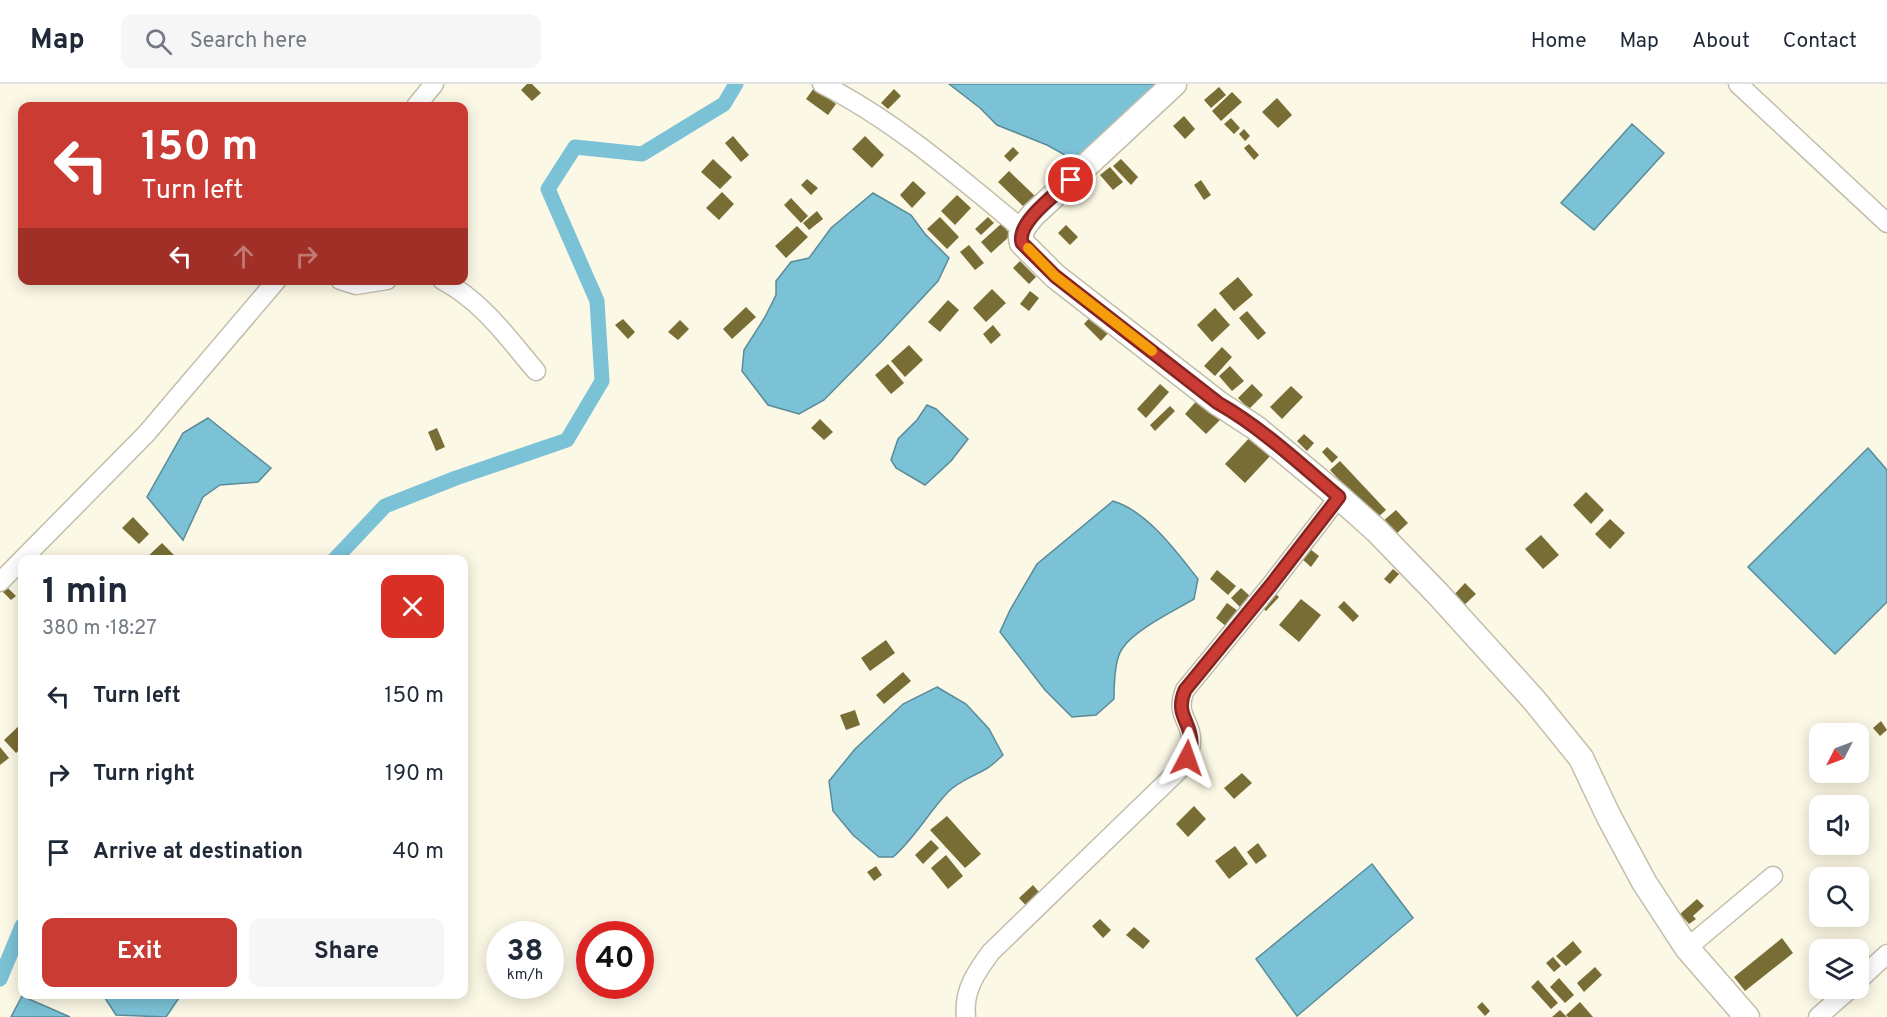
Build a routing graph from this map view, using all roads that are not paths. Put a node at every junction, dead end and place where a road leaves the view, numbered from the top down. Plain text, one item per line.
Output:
1 (434, 84) edge
2 (822, 84) edge
3 (1174, 84) edge
4 (1738, 84) edge
5 (419, 102) edge
6 (1887, 223) edge
7 (1022, 229) junction
8 (273, 285) edge
9 (452, 285) edge
10 (536, 371) dead end
11 (1339, 497) junction
12 (27, 555) edge
13 (18, 564) edge
14 (0, 582) edge
15 (1773, 876) dead end
16 (1688, 948) junction
17 (1887, 954) edge
18 (1869, 971) edge
19 (1838, 999) edge
20 (966, 1017) edge
21 (1747, 1017) edge
22 (1818, 1017) edge

1 - 5 street
2 - 7 street
3 - 7 main road
4 - 6 street
7 - 11 main road
8 - 12 street
9 - 10 street
11 - 16 main road
11 - 20 street
13 - 14 street
15 - 16 street
16 - 21 main road
17 - 18 street
19 - 22 street

